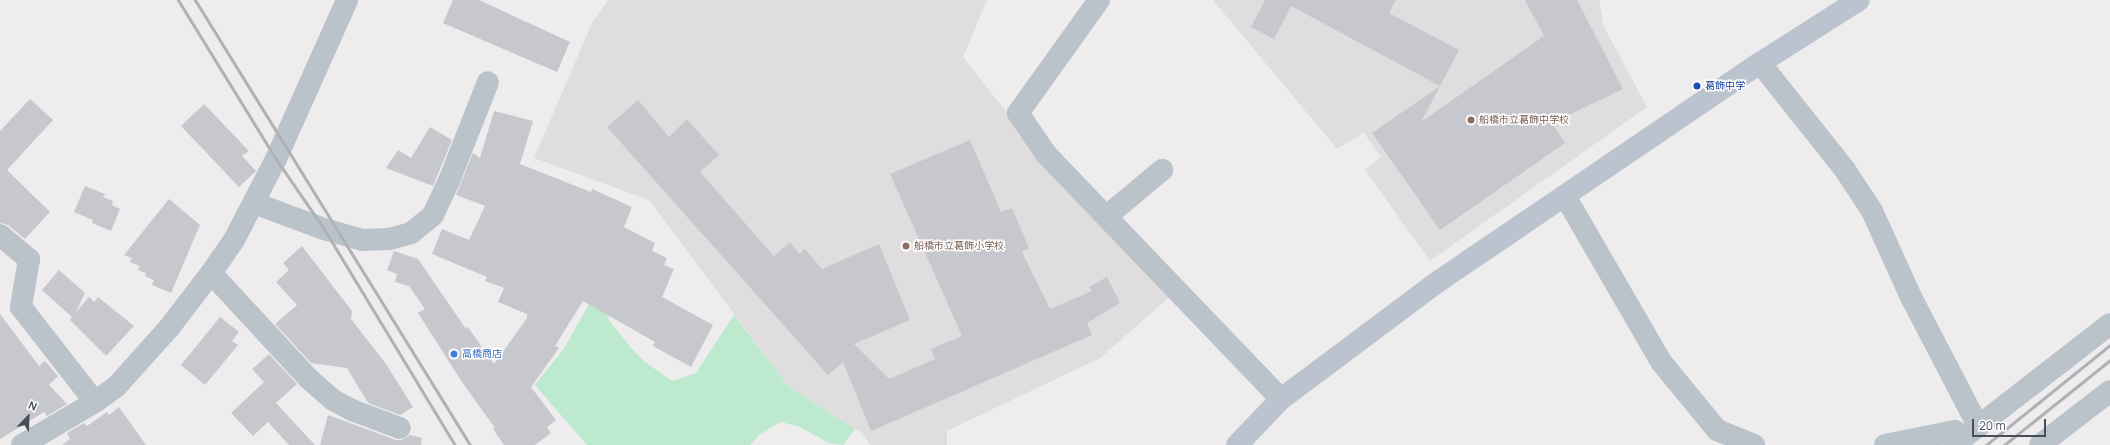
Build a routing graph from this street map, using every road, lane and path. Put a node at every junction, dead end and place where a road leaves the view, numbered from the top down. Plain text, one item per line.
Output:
1 (347, 0) edge
2 (1099, 0) edge
3 (1851, 2) edge
4 (1760, 63) junction
5 (488, 82) dead end
6 (1162, 170) dead end
7 (1565, 196) junction
8 (254, 203) junction
9 (1107, 216) junction
10 (0, 235) edge
11 (211, 273) junction
12 (2110, 324) edge
13 (2110, 391) edge
14 (1281, 399) junction
15 (95, 402) junction
16 (400, 428) dead end
17 (1965, 436) edge
18 (2052, 442) edge
19 (22, 445) edge
20 (1237, 445) edge
21 (1754, 445) edge
22 (1885, 445) edge

1 - 8 street
2 - 9 street
3 - 4 street
4 - 7 street
4 - 17 street
5 - 8 street
6 - 9 street
7 - 14 street
7 - 21 street
8 - 11 street
9 - 14 street
10 - 15 street
11 - 15 street
11 - 16 street
12 - 17 street
13 - 18 street
14 - 20 street
15 - 19 street
17 - 22 street

